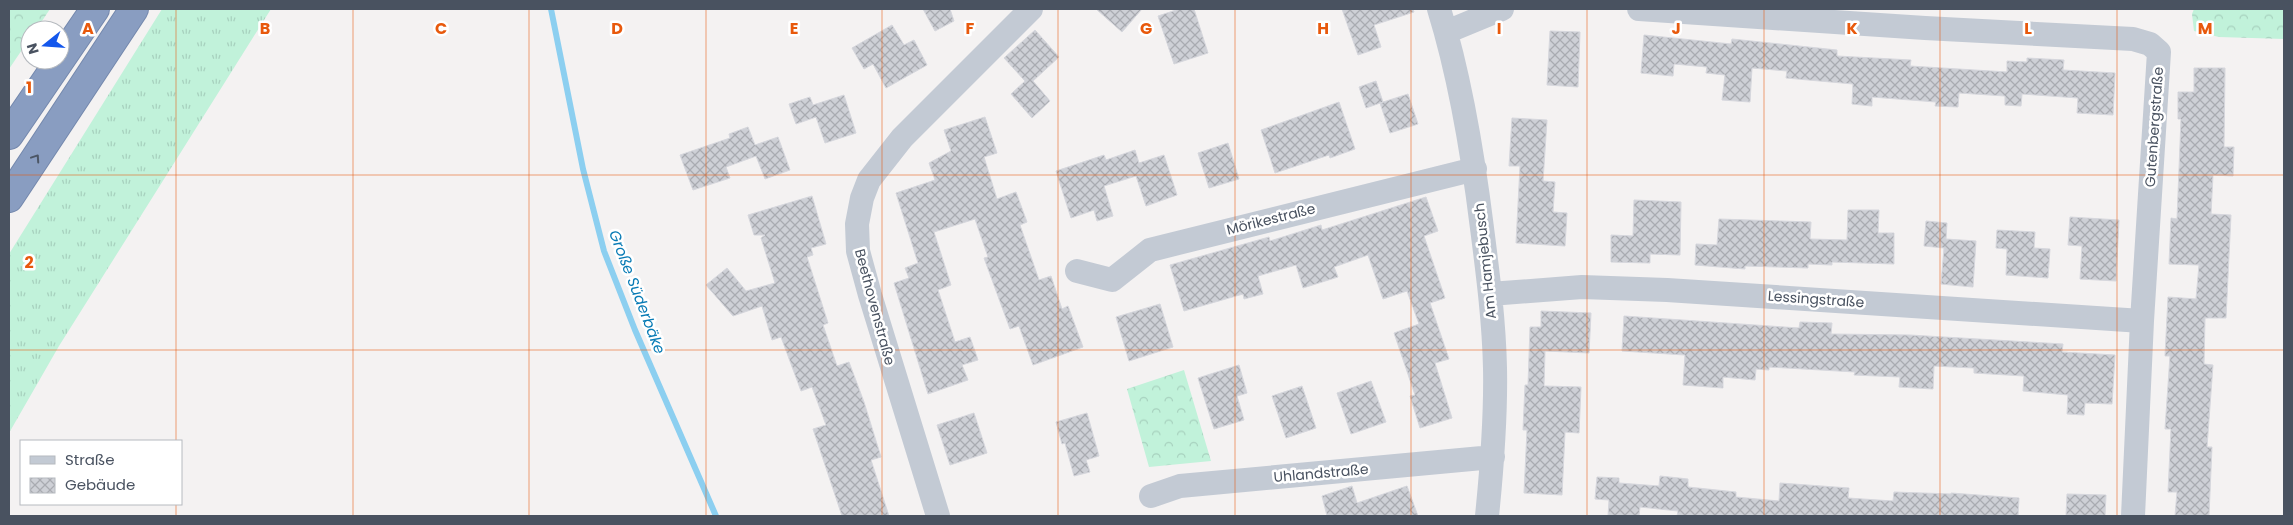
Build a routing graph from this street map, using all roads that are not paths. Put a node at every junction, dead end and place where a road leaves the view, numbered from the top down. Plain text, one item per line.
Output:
1 (95, 9) edge
2 (134, 9) edge
3 (1031, 9) edge
4 (1502, 9) edge
5 (1639, 9) edge
6 (1442, 19) edge
7 (9, 135) edge
8 (1475, 169) junction
9 (9, 198) edge
10 (1077, 271) dead end
11 (1490, 294) junction
12 (2142, 322) junction
13 (1493, 457) junction
14 (1151, 496) dead end
15 (938, 516) edge
16 (1488, 516) edge
17 (2133, 516) edge

1 - 7 highway
9 -> 2 highway
3 - 15 street, Beethovenstraße
4 - 6 street
5 - 12 street, Gutenbergstraße
6 - 8 street, Am Hamjebusch
8 - 10 street, Mörikestraße
8 - 11 street, Am Hamjebusch
11 - 12 street, Lessingstraße
11 - 13 street, Am Hamjebusch
12 - 17 street, Gutenbergstraße
13 - 14 street, Uhlandstraße
13 - 16 street, Am Hamjebusch

